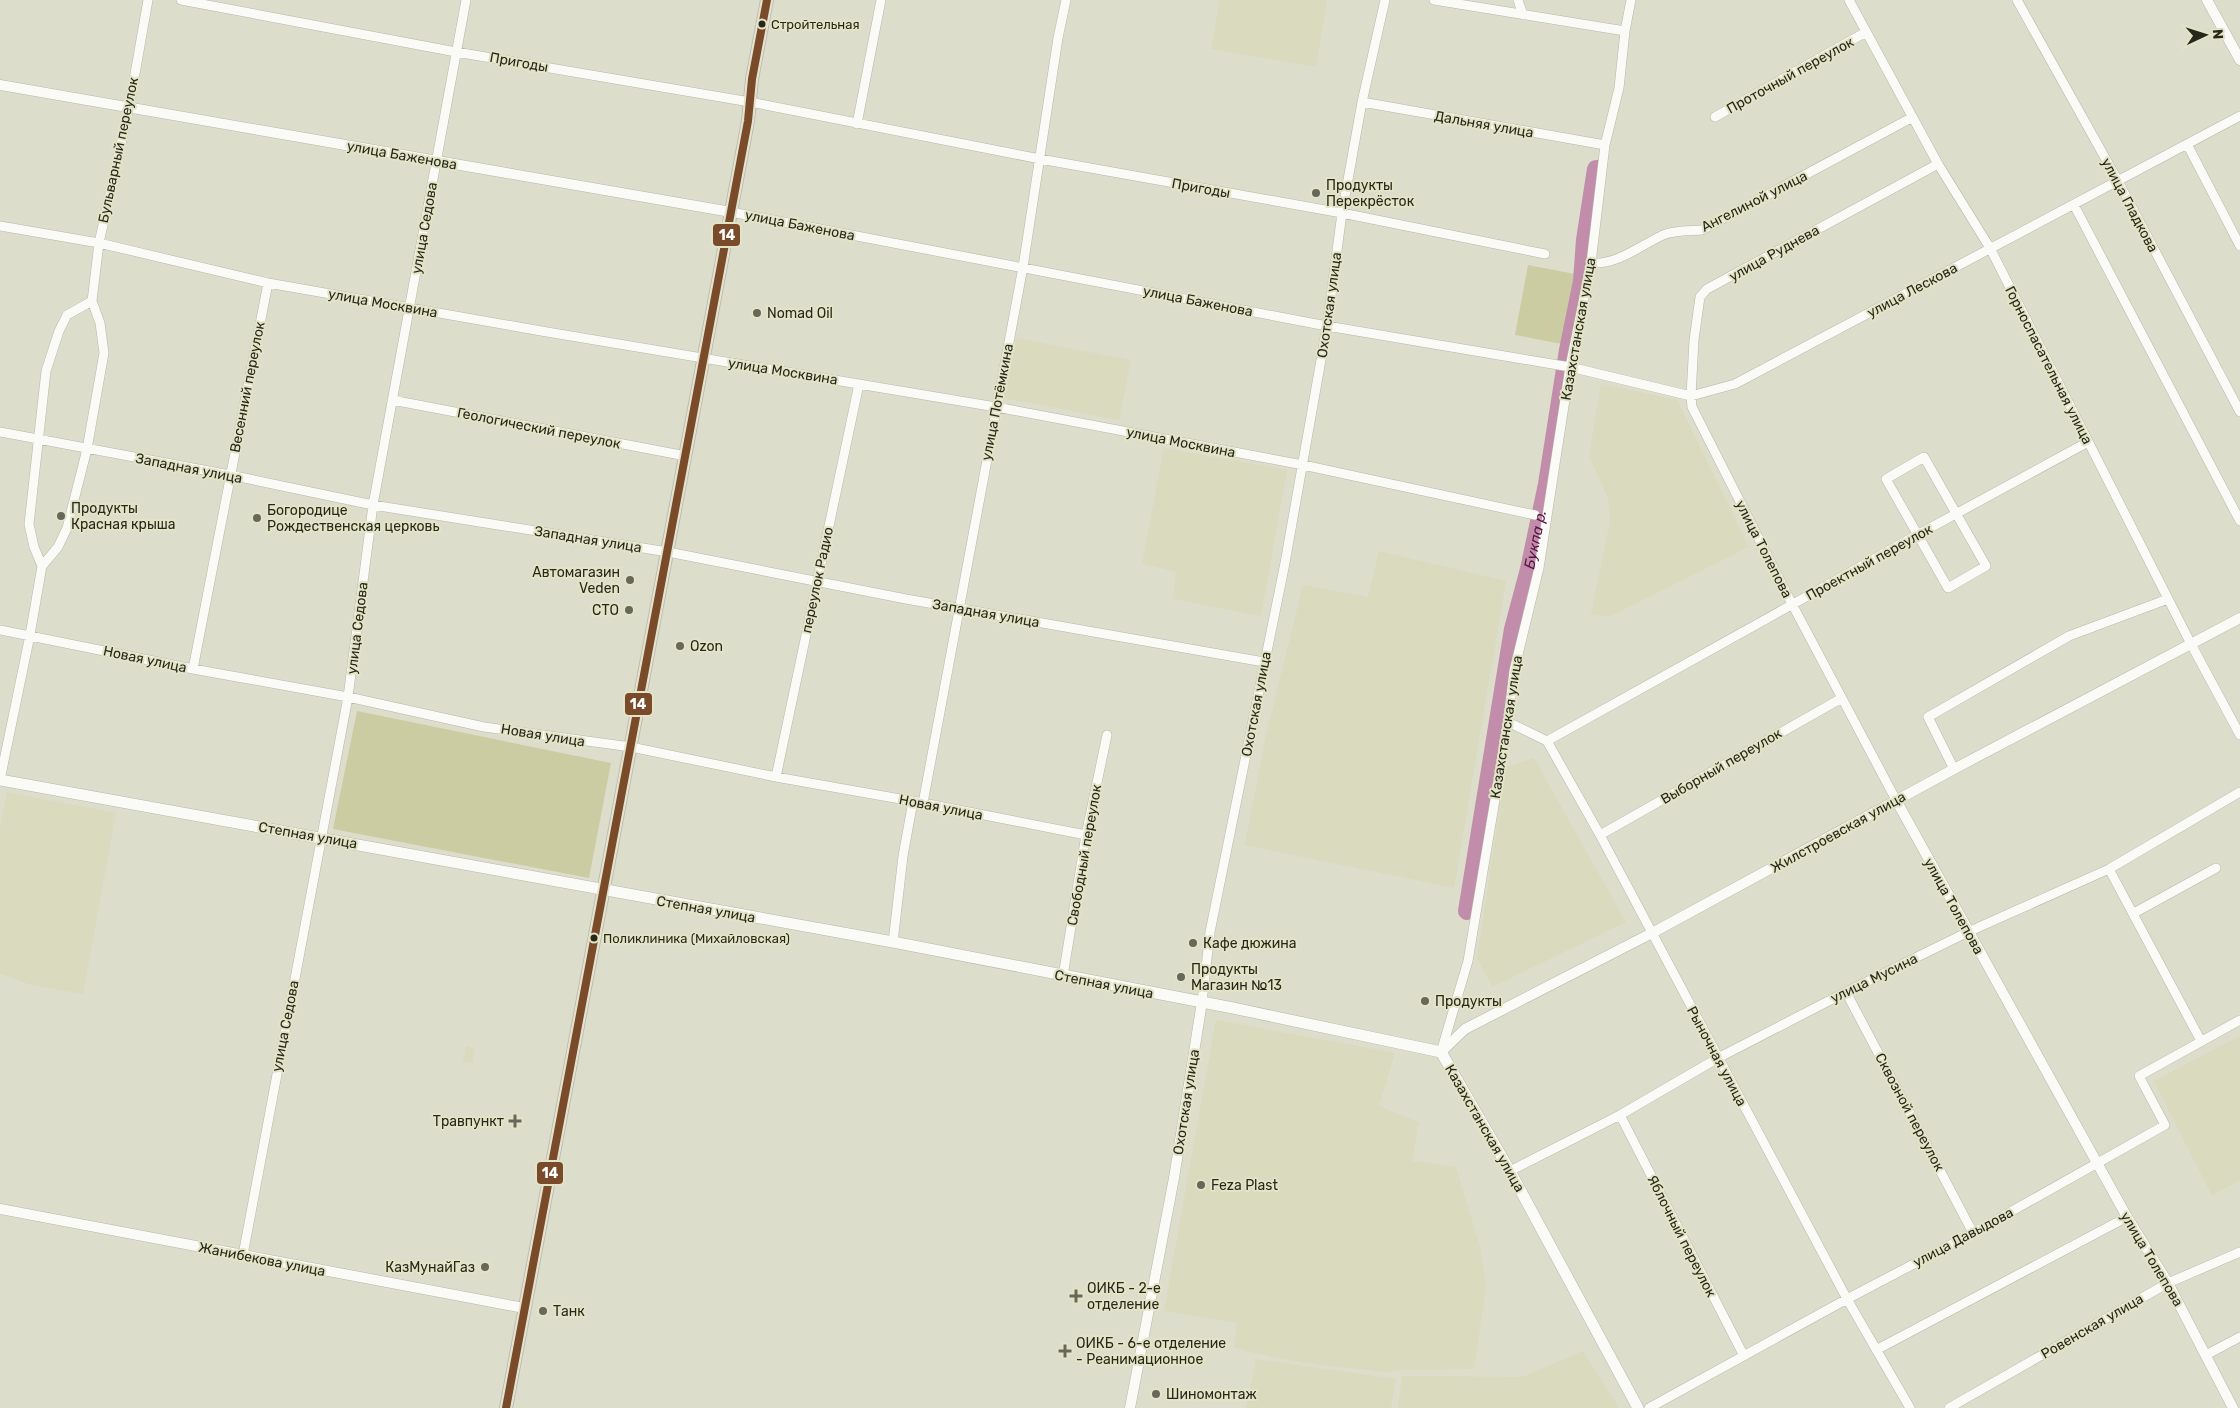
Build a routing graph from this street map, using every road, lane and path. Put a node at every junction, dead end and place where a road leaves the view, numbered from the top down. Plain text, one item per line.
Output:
1 (148, 0) edge
2 (181, 0) edge
3 (466, 0) edge
4 (767, 0) edge
5 (1066, 0) edge
6 (1385, 0) edge
7 (1434, 0) edge
8 (1518, 0) edge
9 (1631, 0) edge
10 (1849, 0) edge
11 (2017, 0) edge
12 (2207, 0) edge
13 (881, 4) edge
14 (1523, 15) junction
15 (1625, 31) junction
16 (1866, 32) junction
17 (456, 52) junction
18 (2240, 60) edge
19 (0, 85) edge
20 (750, 102) junction
21 (1362, 102) junction
22 (128, 108) junction
23 (2240, 116) edge
24 (1715, 117) dead end
25 (1911, 118) junction
26 (857, 124) junction
27 (2187, 144) junction
28 (1605, 145) junction
29 (1040, 159) junction
30 (436, 161) junction
31 (1938, 164) junction
32 (2118, 181) junction
33 (2074, 205) junction
34 (731, 212) junction
35 (1342, 213) junction
36 (0, 226) edge
37 (99, 243) junction
38 (2240, 246) edge
39 (1990, 248) junction
40 (1545, 254) dead end
41 (1591, 263) junction
42 (1023, 267) junction
43 (268, 283) junction
44 (92, 301) junction
45 (409, 308) junction
46 (1327, 326) junction
47 (704, 359) junction
48 (1570, 367) junction
49 (859, 384) junction
50 (1691, 396) junction
51 (392, 400) junction
52 (996, 407) junction
53 (2240, 412) edge
54 (0, 432) edge
55 (39, 440) junction
56 (2088, 442) junction
57 (87, 449) junction
58 (686, 456) junction
59 (1303, 464) junction
60 (230, 475) junction
61 (373, 505) junction
62 (1957, 513) junction
63 (1535, 515) dead end
64 (2240, 521) edge
65 (1917, 535) junction
66 (668, 552) junction
67 (42, 566) junction
68 (816, 582) junction
69 (2168, 598) junction
70 (1792, 604) junction
71 (958, 608) junction
72 (2240, 618) edge
73 (0, 630) edge
74 (30, 635) junction
75 (2191, 644) junction
76 (1264, 662) junction
77 (193, 669) junction
78 (348, 697) junction
79 (1842, 698) junction
80 (1508, 722) junction
81 (1107, 735) dead end
82 (2240, 735) edge
83 (1547, 741) junction
84 (630, 747) junction
85 (1954, 769) junction
86 (776, 777) junction
87 (0, 780) edge
88 (2240, 792) edge
89 (1896, 800) junction
90 (913, 801) junction
91 (923, 803) junction
92 (1086, 835) junction
93 (1600, 835) junction
94 (322, 838) junction
95 (2216, 868) dead end
96 (2109, 869) junction
97 (603, 890) junction
98 (2134, 913) junction
99 (1968, 932) junction
100 (1652, 933) junction
101 (893, 942) junction
102 (1063, 976) junction
103 (1846, 992) junction
104 (1202, 1002) junction
105 (2240, 1020) edge
106 (2201, 1041) junction
107 (1441, 1052) junction
108 (1718, 1058) junction
109 (1620, 1115) junction
110 (2098, 1163) junction
111 (1510, 1171) junction
112 (0, 1209) edge
113 (2127, 1217) junction
114 (1973, 1233) junction
115 (2240, 1252) edge
116 (243, 1255) junction
117 (2168, 1283) junction
118 (1847, 1298) junction
119 (524, 1308) junction
120 (2240, 1337) edge
121 (1876, 1350) junction
122 (2206, 1355) junction
123 (1744, 1356) junction
124 (506, 1408) edge
125 (1130, 1408) edge
126 (1638, 1408) edge
127 (1649, 1408) edge
128 (1910, 1408) edge
129 (1949, 1408) edge
130 (2233, 1408) edge

1 - 22 street, Бульварный переулок
2 - 17 street, Пригоды
3 - 17 street, улица Седова
4 - 20 main road
5 - 29 street, улица Потёмкина
6 - 21 street, Охотская улица
7 - 14 street
8 - 14 street
9 - 15 street, Казахстанская улица
10 - 16 street, Горноспасательная улица
11 - 32 street, улица Гладкова
12 - 18 street
13 - 26 street
14 - 15 street
15 - 28 street, Казахстанская улица
16 - 24 street, Проточный переулок
16 - 25 street, Горноспасательная улица
17 - 20 street, Пригоды
17 - 30 street, улица Седова
19 - 22 street, улица Баженова
20 - 26 street, Пригоды
20 - 34 main road
21 - 28 street, Дальняя улица
21 - 35 street, Охотская улица
22 - 30 street, улица Баженова
22 - 37 street, Бульварный переулок
23 - 27 street, улица Лескова
25 - 31 street, Горноспасательная улица
25 - 41 street, Ангелиной улица
26 - 29 street, Пригоды
27 - 32 street, улица Лескова
27 - 38 street
28 - 41 street, Казахстанская улица
29 - 35 street, Пригоды
29 - 42 street, улица Потёмкина
30 - 34 street, улица Баженова
30 - 45 street, улица Седова
31 - 39 street, Горноспасательная улица
31 - 50 street, улица Руднева
32 - 33 street, улица Лескова
32 - 53 street, улица Гладкова
33 - 39 street, улица Лескова
33 - 64 street
34 - 42 street, улица Баженова
34 - 47 main road
35 - 40 street, Пригоды
35 - 46 street, Охотская улица
36 - 37 street, улица Москвина
37 - 43 street, улица Москвина
37 - 44 street, Бульварный переулок
39 - 50 street, улица Лескова
39 - 56 street, Горноспасательная улица
41 - 48 street, Казахстанская улица
42 - 46 street, улица Баженова
42 - 52 street, улица Потёмкина
43 - 45 street, улица Москвина
43 - 60 street, Весенний переулок
44 - 55 street
44 - 57 street, Бульварный переулок
45 - 47 street, улица Москвина
45 - 51 street, улица Седова
46 - 48 street, улица Баженова
46 - 59 street, Охотская улица
47 - 49 street, улица Москвина
47 - 58 main road
48 - 50 street, улица Лескова
48 - 80 street, Казахстанская улица
49 - 52 street, улица Москвина
49 - 68 street, переулок Радио
50 - 70 street, улица Толепова
51 - 58 street, Геологический переулок
51 - 61 street, улица Седова
52 - 59 street, улица Москвина
52 - 71 street, улица Потёмкина
54 - 55 street, Западная улица
55 - 57 street, Западная улица
55 - 67 street
56 - 62 street, Проектный переулок
56 - 69 street, Горноспасательная улица
57 - 60 street, Западная улица
57 - 67 street, Бульварный переулок
58 - 66 main road
59 - 63 street, улица Москвина
59 - 76 street, Охотская улица
60 - 61 street, Западная улица
60 - 77 street, Весенний переулок
61 - 66 street, Западная улица
61 - 78 street, улица Седова
62 - 65 street, Проектный переулок
62 - 65 street
62 - 65 street
65 - 70 street, Проектный переулок
66 - 68 street, Западная улица
66 - 84 main road
67 - 74 street
68 - 71 street, Западная улица
68 - 86 street, переулок Радио
69 - 75 street, Горноспасательная улица
69 - 85 street
70 - 79 street, улица Толепова
70 - 83 street, Проектный переулок
71 - 76 street, Западная улица
71 - 91 street, улица Потёмкина
72 - 75 street, Жилстроевская улица
73 - 74 street, Новая улица
74 - 77 street, Новая улица
74 - 87 street
75 - 82 street, Горноспасательная улица
75 - 85 street, Жилстроевская улица
76 - 104 street, Охотская улица
77 - 78 street, Новая улица
78 - 84 street, Новая улица
78 - 94 street, улица Седова
79 - 89 street, улица Толепова
79 - 93 street, Выборный переулок
80 - 83 street
80 - 107 street, Казахстанская улица
81 - 92 street, Свободный переулок
83 - 93 street, Рыночная улица
84 - 86 street, Новая улица
84 - 97 main road
85 - 89 street, Жилстроевская улица
86 - 90 street, Новая улица
87 - 94 main road, Степная улица
88 - 96 street, улица Мусина
89 - 99 street, улица Толепова
89 - 100 street, Жилстроевская улица
90 - 91 street, Новая улица
90 - 101 street
91 - 92 street, Новая улица
92 - 102 street, Свободный переулок
93 - 100 street, Рыночная улица
94 - 97 main road, Степная улица
94 - 116 street, улица Седова
95 - 98 street
96 - 98 street
96 - 99 street, улица Мусина
97 - 101 main road, Степная улица
97 - 119 main road
98 - 106 street
99 - 103 street, улица Мусина
99 - 110 street, улица Толепова
100 - 107 street, Жилстроевская улица
100 - 108 street, Рыночная улица
101 - 102 main road, Степная улица
102 - 104 main road, Степная улица
103 - 108 street, улица Мусина
103 - 114 street, Сквозной переулок
104 - 107 main road, Степная улица
104 - 125 street, Охотская улица
105 - 106 street, улица Давыдова
106 - 110 street, улица Давыдова
107 - 111 main road, Казахстанская улица
108 - 109 street, улица Мусина
108 - 118 street, Рыночная улица
109 - 111 street, улица Мусина
109 - 123 street, Яблочный переулок
110 - 113 street, улица Толепова
110 - 114 street, улица Давыдова
111 - 126 main road, Казахстанская улица
112 - 116 street, Жанибекова улица
113 - 117 street, улица Толепова
113 - 121 street
114 - 118 street, улица Давыдова
115 - 117 street, Ровенская улица
116 - 119 street, Жанибекова улица
117 - 122 street, улица Толепова
117 - 129 street, Ровенская улица
118 - 121 street, Рыночная улица
118 - 123 street, улица Давыдова
119 - 124 main road
120 - 122 street
121 - 128 street, Рыночная улица
122 - 130 street, улица Толепова
123 - 127 street, улица Давыдова

